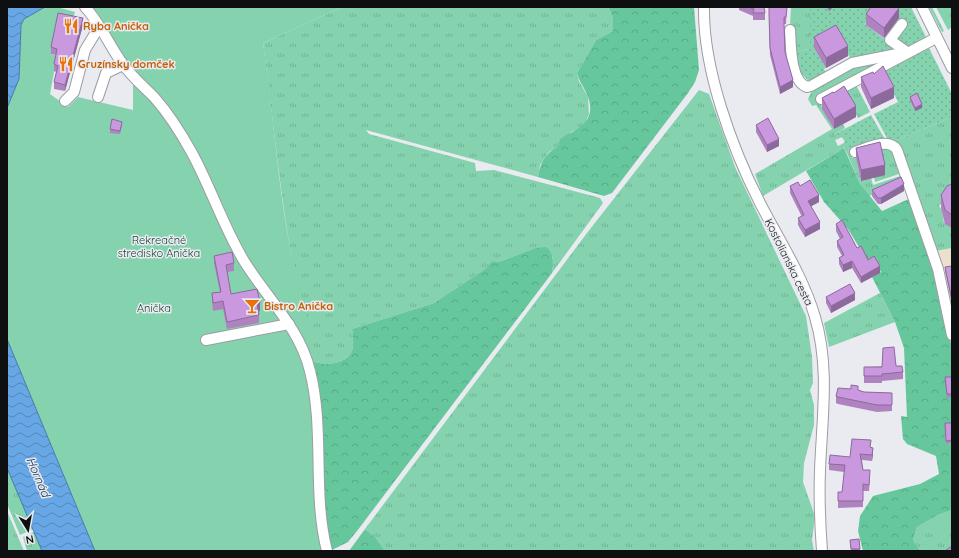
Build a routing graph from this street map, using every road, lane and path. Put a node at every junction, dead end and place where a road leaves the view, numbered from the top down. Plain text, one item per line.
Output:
1 (85, 7) edge
2 (704, 7) edge
3 (922, 7) edge
4 (902, 24) dead end
5 (99, 27) junction
6 (790, 30) dead end
7 (936, 38) junction
8 (907, 52) junction
9 (123, 64) junction
10 (952, 68) edge
11 (98, 97) dead end
12 (821, 99) edge
13 (66, 101) dead end
14 (855, 152) edge
15 (289, 324) junction
16 (952, 335) edge
17 (206, 340) dead end
18 (327, 551) edge
19 (822, 551) edge

1 - 5 street
2 - 19 street, Kostolianska cesta
3 - 7 street
4 - 8 street
5 - 9 street
5 - 13 street
6 - 8 street
7 - 8 street
7 - 10 street
8 - 12 street
9 - 11 street
9 - 15 street
14 - 16 street
15 - 17 street
15 - 18 street

